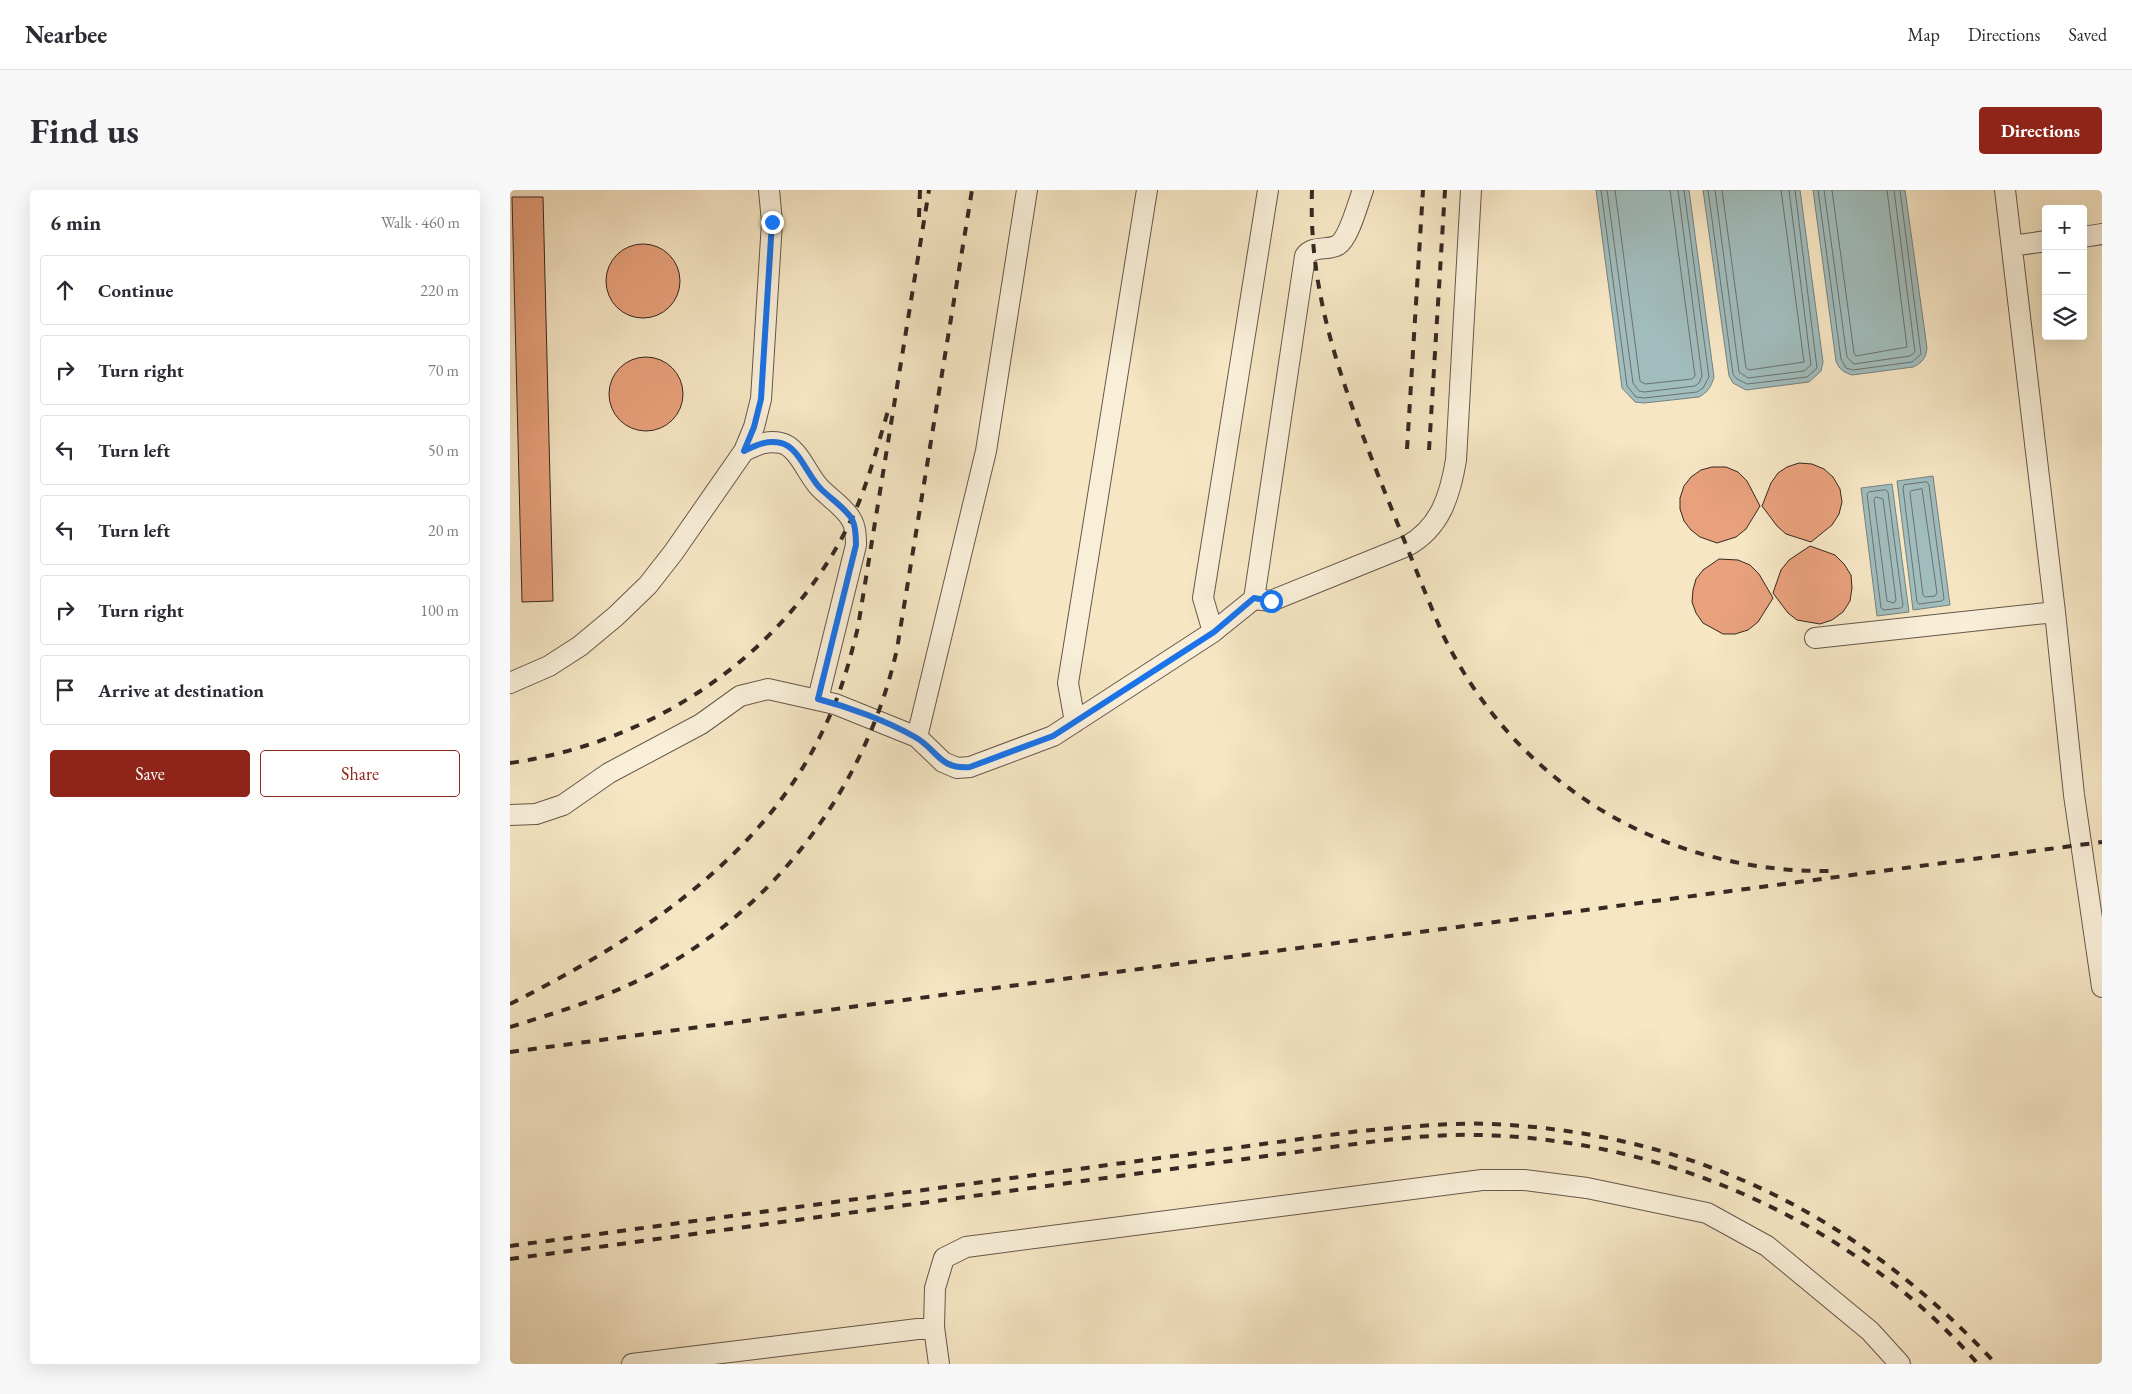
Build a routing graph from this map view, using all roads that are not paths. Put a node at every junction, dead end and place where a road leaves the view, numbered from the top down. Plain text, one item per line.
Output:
1 (769, 190) edge
2 (1027, 190) edge
3 (1147, 190) edge
4 (1268, 190) edge
5 (1363, 190) edge
6 (1471, 190) edge
7 (2005, 190) edge
8 (2102, 234) edge
9 (2087, 236) edge
10 (2042, 242) edge
11 (2012, 246) junction
12 (744, 451) junction
13 (1254, 598) junction
14 (2056, 612) junction
15 (1214, 632) junction
16 (1815, 638) dead end
17 (510, 683) edge
18 (818, 699) junction
19 (1075, 722) junction
20 (917, 737) junction
21 (510, 815) edge
22 (2102, 987) edge
23 (934, 1327) junction
24 (632, 1364) edge
25 (939, 1364) edge
26 (1900, 1364) edge

1 - 12 lane
2 - 20 lane
3 - 19 lane
4 - 15 lane
5 - 13 lane
6 - 13 lane
7 - 11 lane
8 - 9 lane
10 - 11 lane
11 - 14 lane
12 - 17 lane
12 - 18 lane
13 - 15 lane
14 - 16 lane
14 - 22 lane
15 - 19 lane
18 - 20 lane
18 - 21 lane
19 - 20 lane
23 - 24 lane
23 - 25 lane
23 - 26 lane

